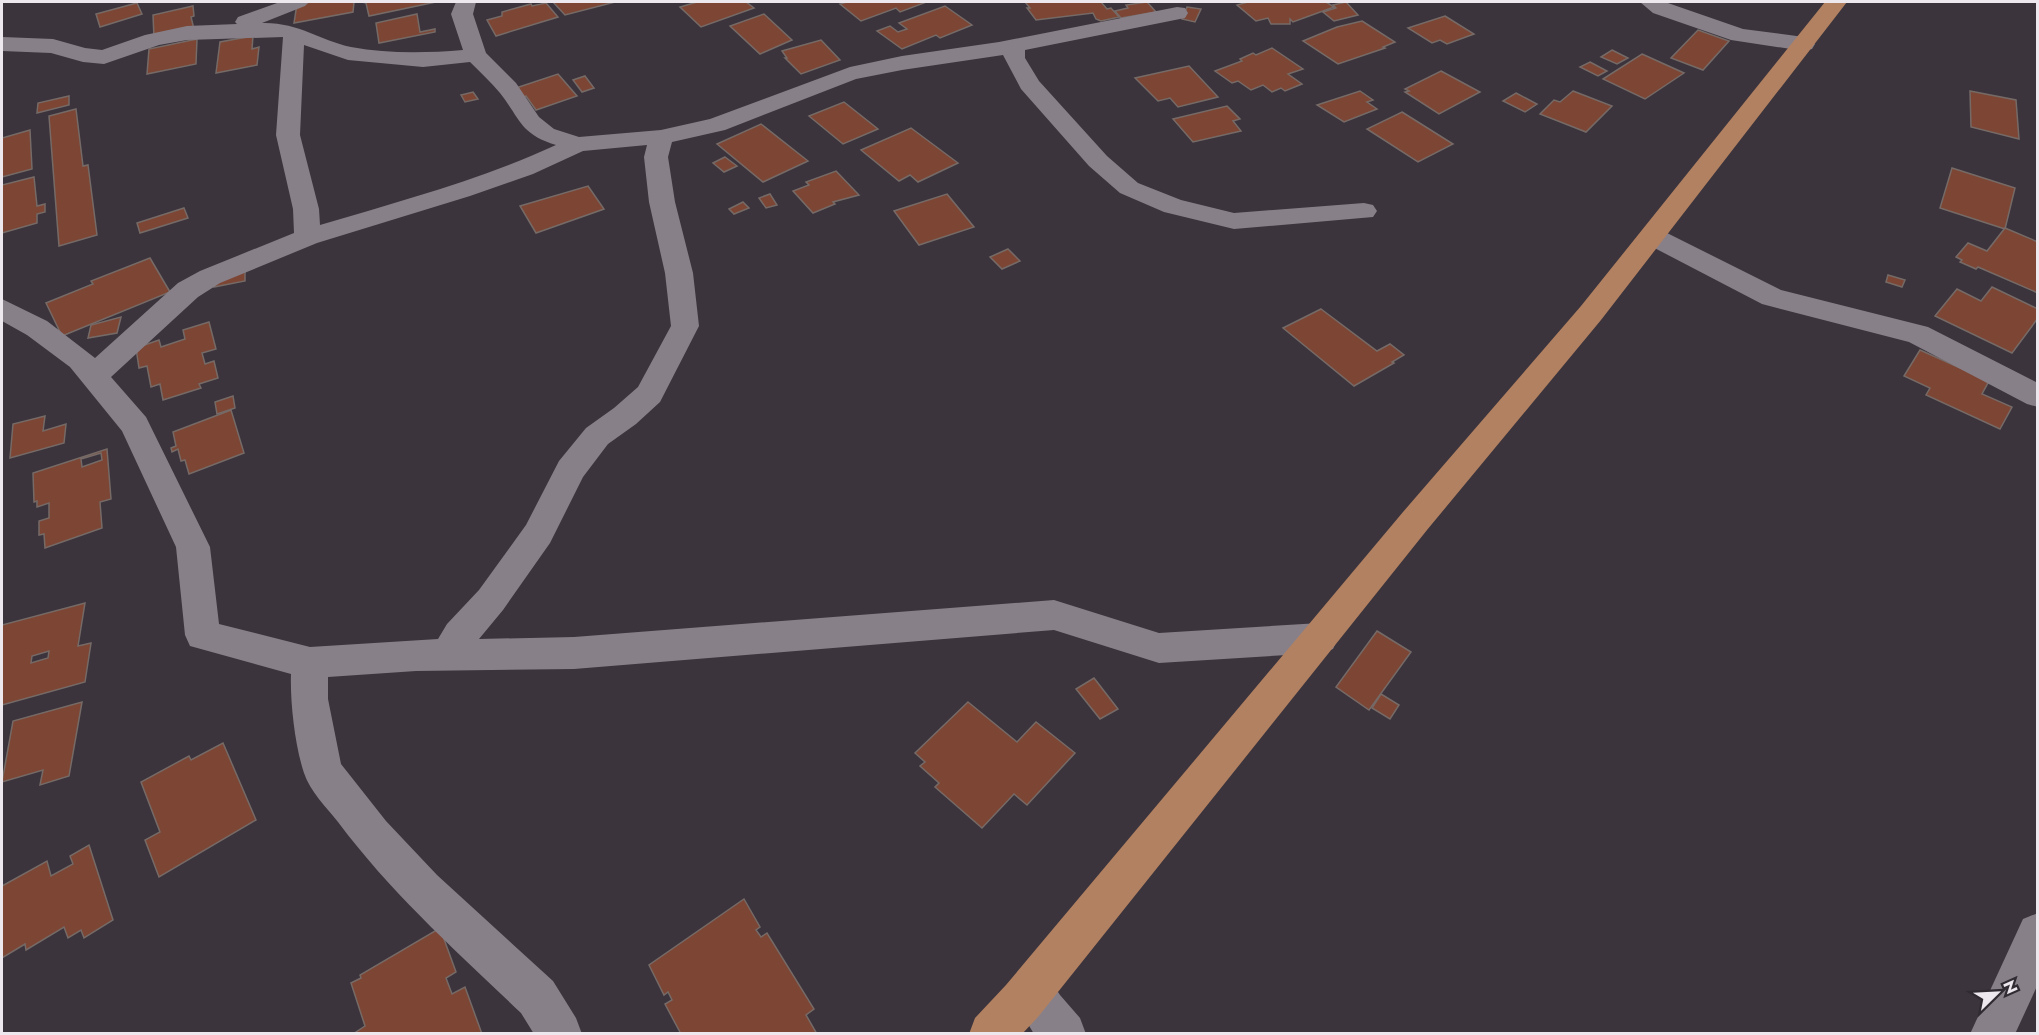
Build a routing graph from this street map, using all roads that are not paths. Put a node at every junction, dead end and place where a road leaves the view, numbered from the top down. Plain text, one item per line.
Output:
1 (298, 2) edge
2 (466, 2) edge
3 (1651, 2) edge
4 (1836, 2) edge
5 (1178, 13) dead end
6 (226, 32) junction
7 (295, 34) junction
8 (2, 44) edge
9 (1804, 44) junction
10 (1014, 46) junction
11 (476, 55) junction
12 (661, 137) junction
13 (578, 144) junction
14 (1364, 211) dead end
15 (1652, 236) junction
16 (308, 237) junction
17 (2, 309) edge
18 (93, 376) junction
19 (2037, 396) edge
20 (1320, 638) junction
21 (448, 654) junction
22 (310, 663) junction
23 (2037, 934) edge
24 (1031, 988) junction
25 (560, 1034) edge
26 (991, 1034) edge
27 (1064, 1034) edge
28 (1992, 1034) edge

1 - 6 street
2 - 11 street
3 - 9 street
4 - 9 main road
5 - 10 street
6 - 7 street
6 - 8 street
7 - 11 street
7 - 16 street
9 - 15 main road
10 - 12 street
10 - 14 street
11 - 13 street
12 - 13 street
12 - 21 street
13 - 16 street
15 - 19 street
15 - 20 main road
16 - 18 street
17 - 18 street
18 - 22 street
20 - 21 street
20 - 24 main road
21 - 22 street
22 - 25 street
23 - 28 street
24 - 26 main road
24 - 27 street

